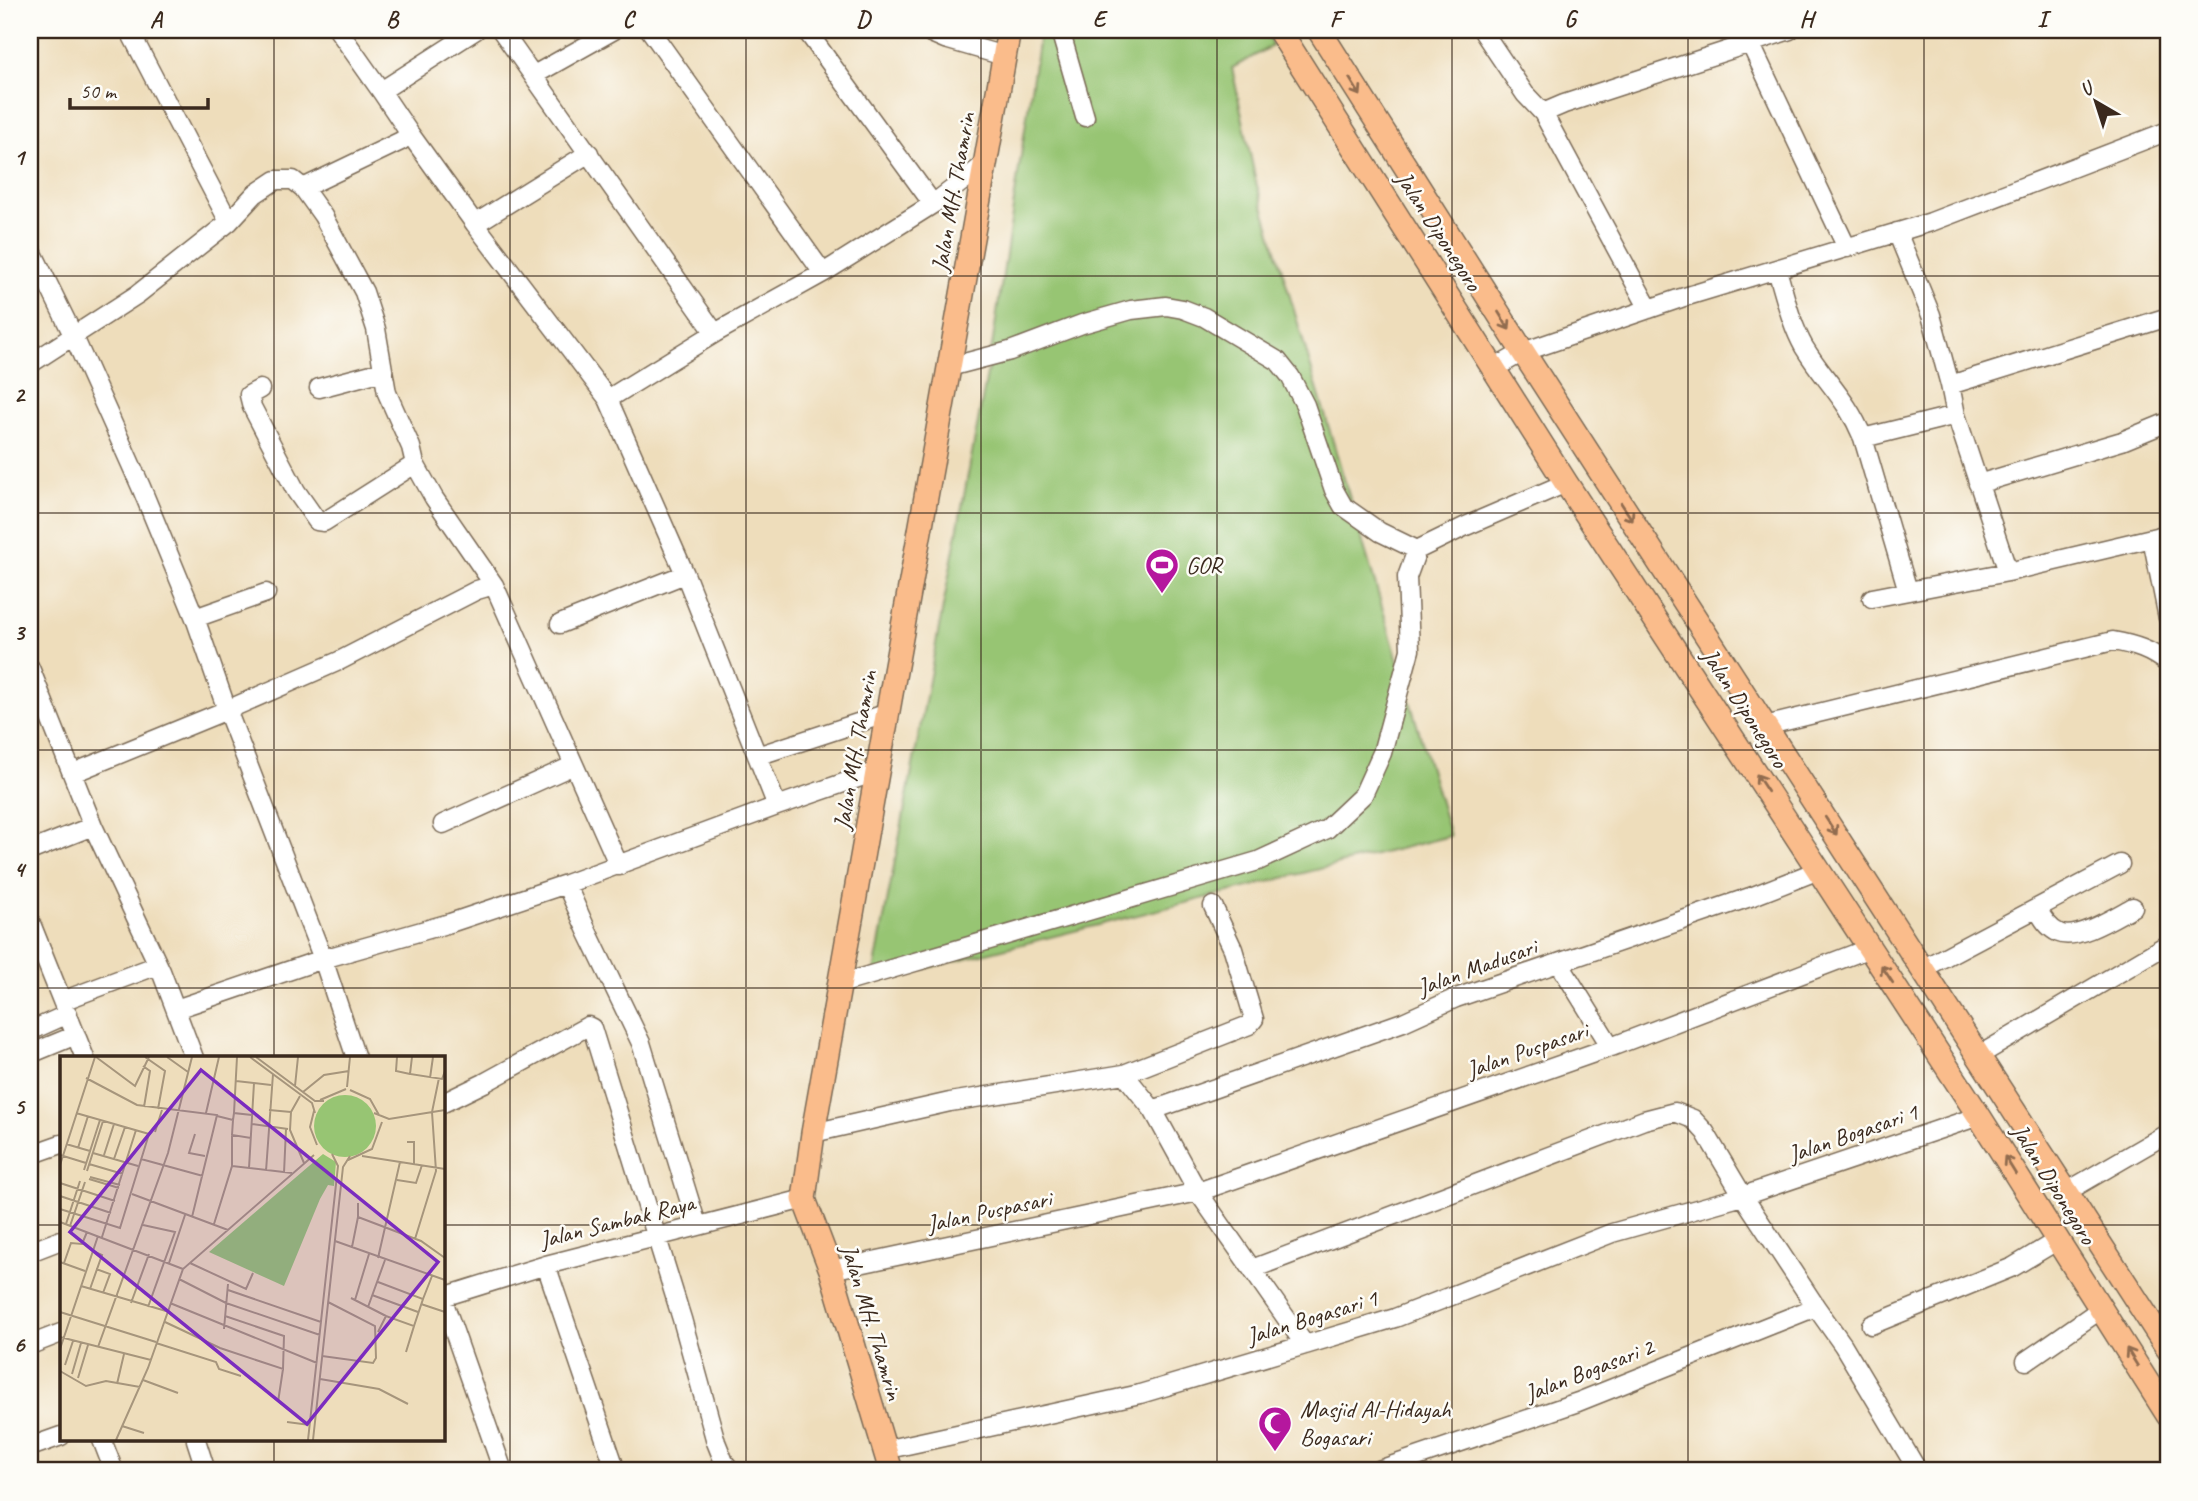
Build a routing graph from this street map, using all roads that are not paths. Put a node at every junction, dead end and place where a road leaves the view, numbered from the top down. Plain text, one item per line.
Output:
1 (129, 30) edge
2 (338, 30) edge
3 (476, 30) edge
4 (501, 30) edge
5 (614, 30) edge
6 (650, 30) edge
7 (806, 30) edge
8 (924, 30) edge
9 (1009, 30) edge
10 (1060, 30) edge
11 (1279, 30) edge
12 (1319, 30) edge
13 (1790, 30) edge
14 (1484, 33) dead end
15 (1747, 36) edge
16 (1004, 56) junction
17 (534, 75) junction
18 (381, 91) junction
19 (1543, 113) junction
20 (1085, 117) dead end
21 (2168, 131) edge
22 (410, 134) junction
23 (589, 153) junction
24 (985, 164) junction
25 (303, 188) junction
26 (933, 204) junction
27 (229, 222) junction
28 (475, 224) junction
29 (1897, 232) junction
30 (30, 247) edge
31 (1847, 248) junction
32 (1777, 270) junction
33 (823, 273) junction
34 (1649, 309) junction
35 (2168, 317) edge
36 (715, 332) junction
37 (74, 337) junction
38 (1524, 352) junction
39 (30, 364) edge
40 (950, 367) junction
41 (1495, 368) junction
42 (383, 371) junction
43 (1950, 385) junction
44 (260, 388) dead end
45 (319, 388) dead end
46 (608, 399) junction
47 (1956, 415) junction
48 (2168, 422) edge
49 (1863, 438) junction
50 (415, 464) junction
51 (1566, 483) junction
52 (1978, 484) junction
53 (2160, 536) edge
54 (1417, 550) junction
55 (2008, 572) junction
56 (685, 574) junction
57 (494, 585) junction
58 (1908, 591) junction
59 (266, 593) dead end
60 (1872, 598) dead end
61 (195, 618) junction
62 (2168, 618) edge
63 (560, 624) dead end
64 (2168, 664) edge
65 (30, 668) edge
66 (227, 709) junction
67 (888, 713) junction
68 (1765, 726) junction
69 (757, 756) junction
70 (574, 765) junction
71 (878, 771) junction
72 (73, 772) junction
73 (777, 806) junction
74 (443, 824) dead end
75 (93, 826) junction
76 (30, 851) edge
77 (2120, 864) dead end
78 (619, 866) junction
79 (1819, 870) junction
80 (566, 884) junction
81 (1213, 906) dead end
82 (2133, 907) dead end
83 (2037, 908) junction
84 (30, 922) edge
85 (33, 942) edge
86 (2168, 944) edge
87 (1870, 948) junction
88 (323, 960) junction
89 (1559, 963) junction
90 (158, 965) junction
91 (1924, 968) junction
92 (840, 984) junction
93 (65, 1008) junction
94 (176, 1009) junction
95 (30, 1031) edge
96 (76, 1035) junction
97 (1611, 1047) junction
98 (30, 1054) edge
99 (84, 1056) edge
100 (193, 1056) edge
101 (355, 1056) edge
102 (1978, 1056) junction
103 (1124, 1074) junction
104 (444, 1103) edge
105 (1153, 1110) junction
106 (1979, 1116) junction
107 (813, 1133) junction
108 (2168, 1133) edge
109 (60, 1143) edge
110 (30, 1155) edge
111 (2068, 1191) junction
112 (1198, 1192) junction
113 (1743, 1196) junction
114 (804, 1199) junction
115 (697, 1225) junction
116 (656, 1235) junction
117 (60, 1240) edge
118 (2058, 1240) junction
119 (30, 1252) edge
120 (546, 1265) junction
121 (1252, 1269) junction
122 (831, 1270) junction
123 (444, 1298) edge
124 (444, 1301) edge
125 (1816, 1307) junction
126 (2101, 1309) junction
127 (1871, 1325) dead end
128 (60, 1333) edge
129 (30, 1345) edge
130 (1306, 1345) junction
131 (2168, 1349) edge
132 (2026, 1361) dead end
133 (2168, 1415) edge
134 (60, 1436) edge
135 (103, 1442) edge
136 (197, 1442) edge
137 (30, 1447) edge
138 (888, 1460) edge
139 (114, 1471) edge
140 (206, 1471) edge
141 (503, 1471) edge
142 (616, 1471) edge
143 (731, 1471) edge
144 (1376, 1471) edge
145 (1918, 1471) edge

1 - 27 street
2 - 18 street
3 - 18 street
4 - 17 street
5 - 17 street
6 - 33 street
7 - 26 street
8 - 16 street
9 - 16 main road, Jalan MH. Thamrin
10 - 20 street
11 - 41 main road, Jalan Diponegoro
12 -> 38 main road, Jalan Diponegoro
13 - 15 street
14 - 19 street
15 - 19 street
15 - 31 street
16 - 24 main road, Jalan MH. Thamrin
17 - 23 street
18 - 22 street
19 - 34 street
21 - 29 street
22 - 25 street
22 - 28 street
23 - 28 street
23 - 36 street
24 - 26 street
24 - 40 main road, Jalan MH. Thamrin
25 - 27 street
25 - 42 street
26 - 33 street
27 - 37 street
28 - 46 street
29 - 31 street
29 - 43 street
30 - 37 street
31 - 32 street
32 - 34 street
32 - 49 street
33 - 36 street
34 - 38 street
35 - 43 street
36 - 46 street
37 - 39 street
37 - 61 street
38 - 41 street
38 -> 68 main road, Jalan Diponegoro
40 - 54 street
40 - 67 main road, Jalan MH. Thamrin
41 - 51 main road, Jalan Diponegoro
42 - 45 street
42 - 50 street
43 - 47 street
44 - 50 street
46 - 56 street
47 - 49 street
47 - 52 street
48 - 52 street
49 - 58 street
50 - 57 street
51 - 54 street
79 -> 51 main road, Jalan Diponegoro
52 - 55 street
53 - 55 street
53 - 62 street
54 - 92 street
55 - 58 street
56 - 63 street
56 - 69 street
57 - 66 street
57 - 70 street
58 - 60 street
59 - 61 street
61 - 66 street
64 - 68 street
65 - 72 street
66 - 72 street
66 - 88 street
67 - 69 street
67 - 71 main road, Jalan MH. Thamrin
68 -> 91 main road, Jalan Diponegoro
69 - 73 street
70 - 74 street
70 - 78 street
71 - 73 street
71 - 92 main road, Jalan MH. Thamrin
72 - 75 street
73 - 78 street
75 - 76 street
75 - 90 street
77 - 83 street
78 - 80 street
79 - 87 main road, Jalan Diponegoro
79 - 89 street, Jalan Madusari
80 - 88 street
80 - 115 street
81 - 103 street
82 - 83 street
83 - 91 street
84 - 85 street
85 - 93 street
86 - 102 street
87 - 97 street, Jalan Puspasari
106 -> 87 main road, Jalan Diponegoro
88 - 94 street
88 - 101 street
89 - 97 street
89 - 105 street, Jalan Madusari
90 - 93 street
90 - 94 street
91 - 102 main road, Jalan Diponegoro
92 - 107 main road, Jalan MH. Thamrin
93 - 95 street
93 - 96 street
94 - 100 street
96 - 98 street
96 - 99 street
97 - 112 street, Jalan Puspasari
102 - 111 main road, Jalan Diponegoro
103 - 105 street
103 - 107 street
104 - 116 street
105 - 112 street
106 - 113 street, Jalan Bogasari 1
118 -> 106 main road, Jalan Diponegoro
107 - 114 main road, Jalan MH. Thamrin
108 - 111 street
109 - 110 street
111 - 131 main road, Jalan Diponegoro
112 - 121 street
112 - 122 street, Jalan Puspasari
113 - 121 street
113 - 125 street
113 - 130 street, Jalan Bogasari 1
114 - 115 street, Jalan Sambak Raya
114 - 122 main road, Jalan MH. Thamrin
115 - 116 street, Jalan Sambak Raya
116 - 120 street, Jalan Sambak Raya
116 - 143 street
117 - 119 street
118 - 126 main road, Jalan Diponegoro
118 - 127 street
120 - 123 street, Jalan Sambak Raya
120 - 142 street
121 - 130 street
122 - 138 main road, Jalan MH. Thamrin
124 - 141 street
125 - 144 street, Jalan Bogasari 2
125 - 145 street
126 - 132 street
133 -> 126 main road, Jalan Diponegoro
128 - 129 street
130 - 138 street, Jalan Bogasari 1
134 - 137 street
135 - 139 street
136 - 140 street

